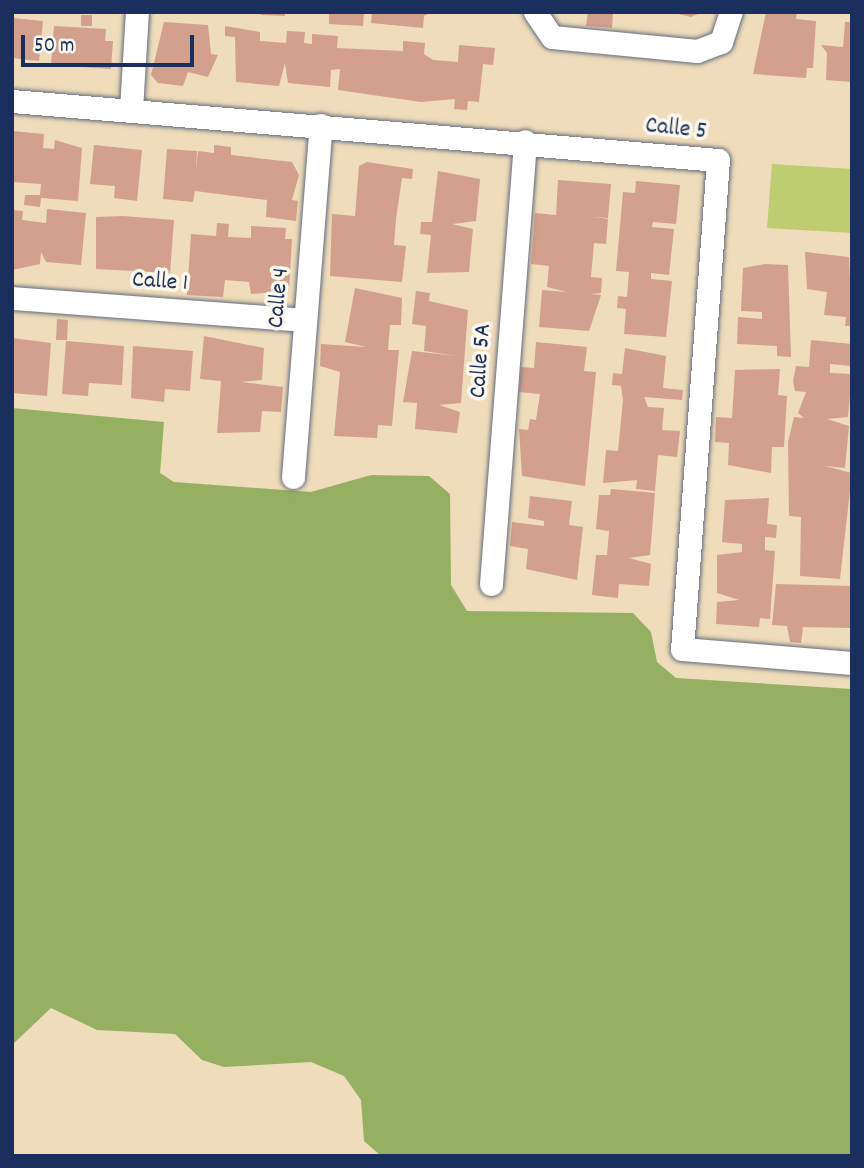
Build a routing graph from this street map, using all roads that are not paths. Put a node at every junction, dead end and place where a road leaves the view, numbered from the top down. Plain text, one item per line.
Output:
1 (138, 12) edge
2 (535, 12) edge
3 (731, 12) edge
4 (12, 101) edge
5 (131, 109) junction
6 (321, 125) junction
7 (525, 141) junction
8 (12, 298) edge
9 (304, 320) junction
10 (293, 477) dead end
11 (491, 584) dead end
12 (852, 663) edge

1 - 5 street
2 - 3 street
4 - 5 street, Calle 5
5 - 6 street, Calle 5
6 - 7 street, Calle 5
6 - 9 street, Calle 4
7 - 11 street, Calle 5A
7 - 12 street, Calle 5
8 - 9 street, Calle 1
9 - 10 street, Calle 4

